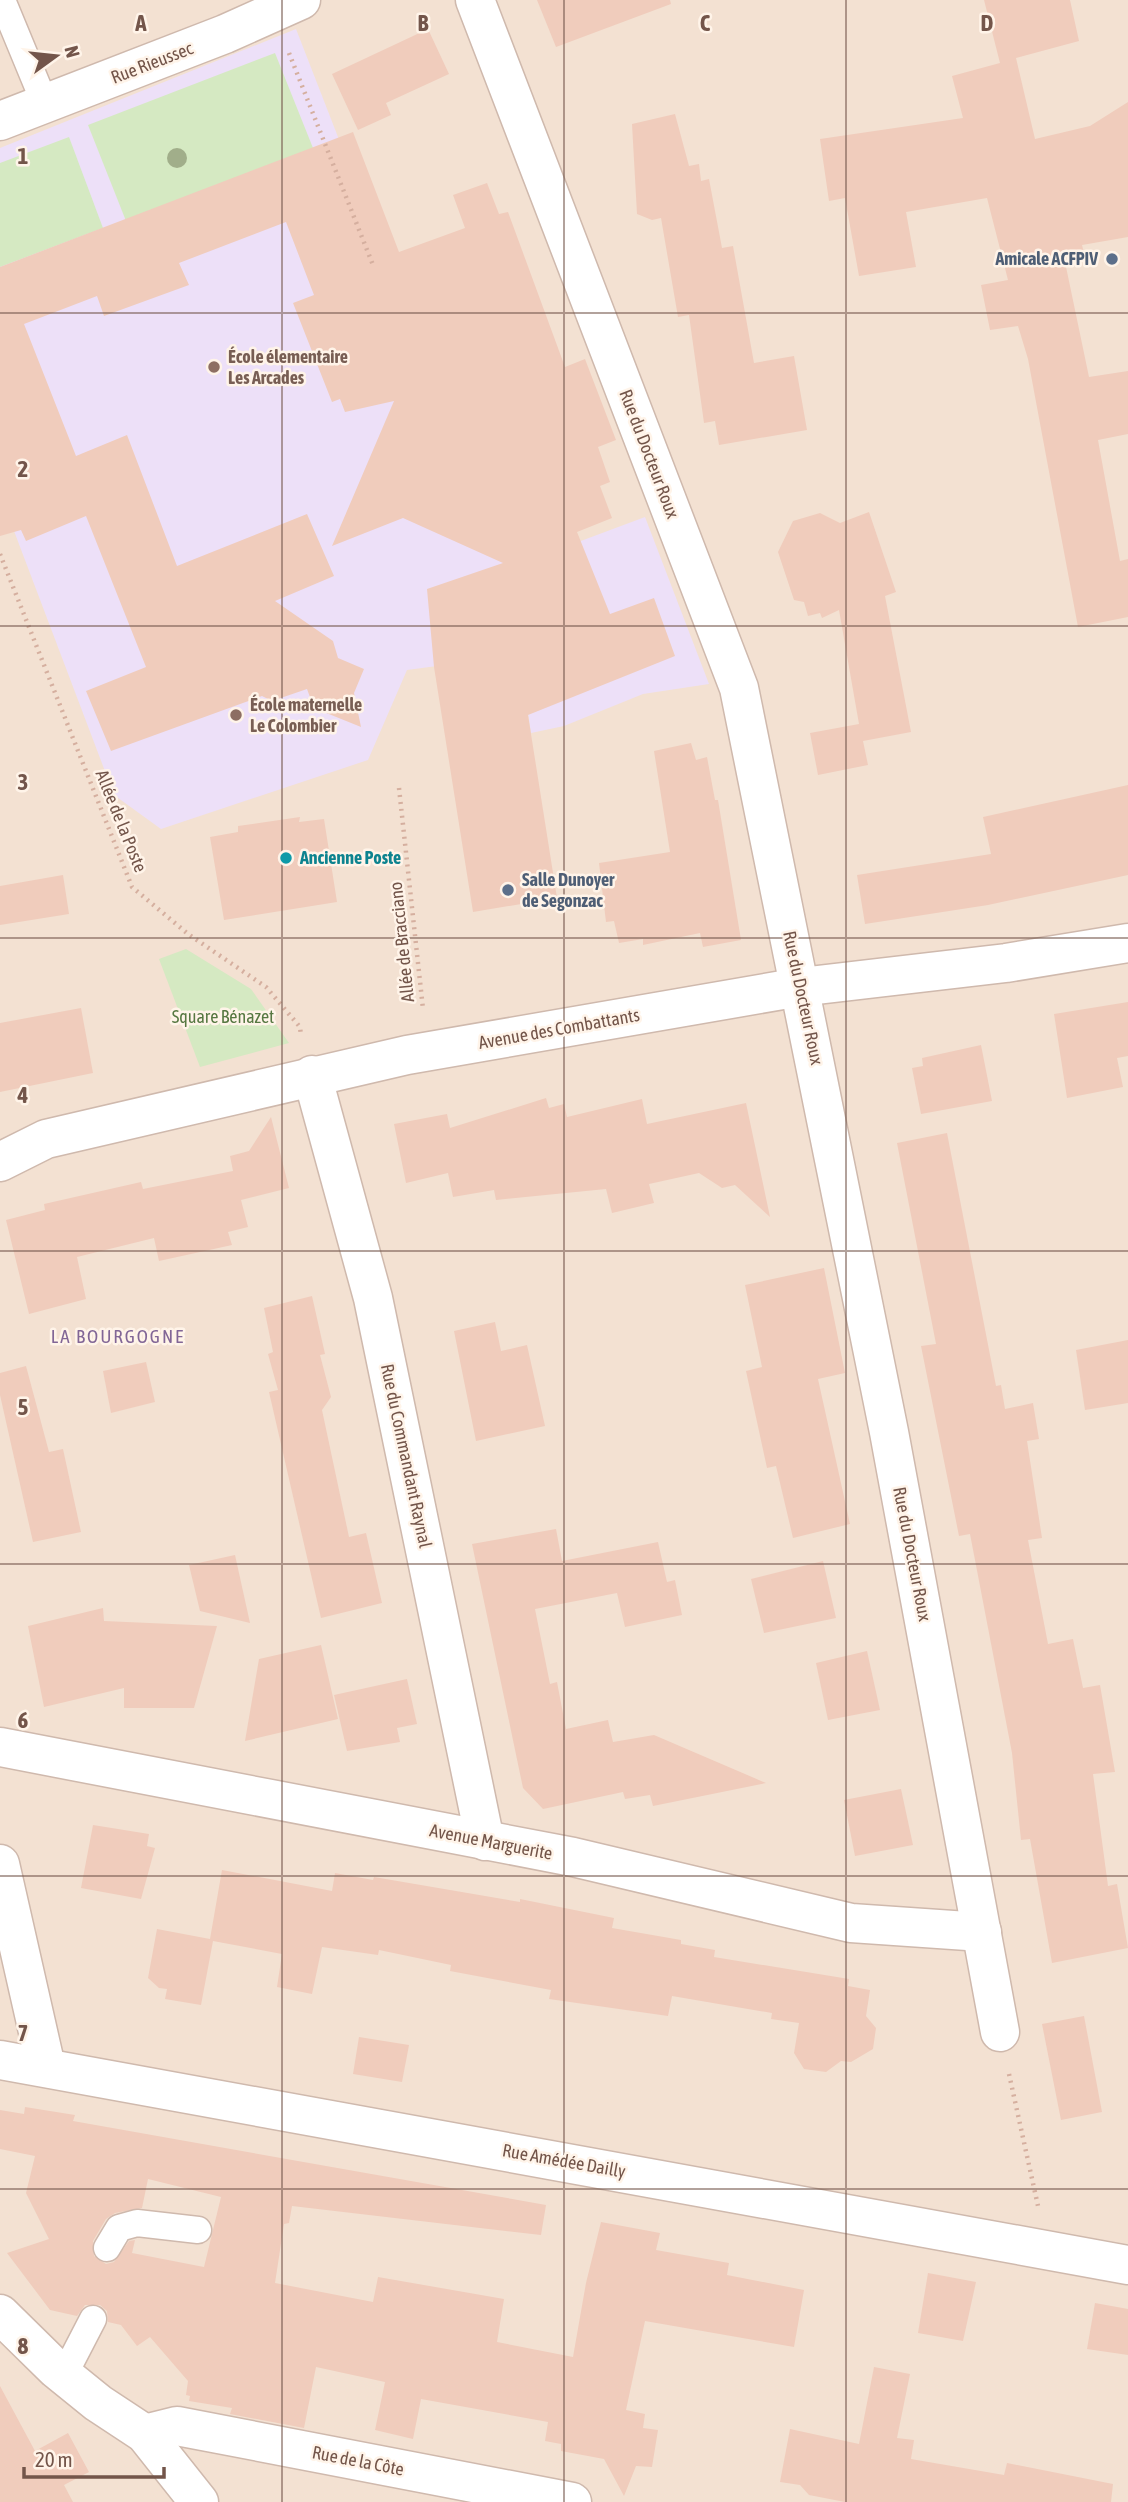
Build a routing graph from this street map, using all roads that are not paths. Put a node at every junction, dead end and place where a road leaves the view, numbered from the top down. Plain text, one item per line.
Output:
1 (2, 0) edge
2 (475, 0) edge
3 (287, 7) edge
4 (45, 104) junction
5 (0, 121) edge
6 (1128, 943) edge
7 (800, 987) junction
8 (309, 1076) junction
9 (0, 1162) edge
10 (0, 1747) edge
11 (485, 1841) junction
12 (0, 1864) edge
13 (982, 1932) junction
14 (1000, 2032) road end
15 (0, 2060) edge
16 (46, 2067) junction
17 (198, 2230) dead end
18 (107, 2248) dead end
19 (1128, 2265) edge
20 (0, 2314) edge
21 (93, 2319) dead end
22 (64, 2375) junction
23 (145, 2434) junction
24 (199, 2502) edge
25 (572, 2502) edge

1 - 4 lane
2 - 7 street, Rue du Docteur Roux
3 - 4 street, Rue Rieussec
4 - 5 street, Rue Rieussec
6 - 7 street, Avenue des Combattants
7 - 8 street, Avenue des Combattants
7 - 13 street, Rue du Docteur Roux
8 - 9 street, Avenue des Combattants
8 - 11 street, Rue du Commandant Raynal
10 - 11 street, Avenue Marguerite
11 - 13 street, Avenue Marguerite
12 - 16 street
13 - 14 street, Rue du Docteur Roux
15 - 16 street, Rue Amédée Dailly
16 - 19 street, Rue Amédée Dailly
17 - 18 lane
20 - 22 street
21 - 22 lane
22 - 23 street
23 - 24 street
23 - 25 street, Rue de la Côte

